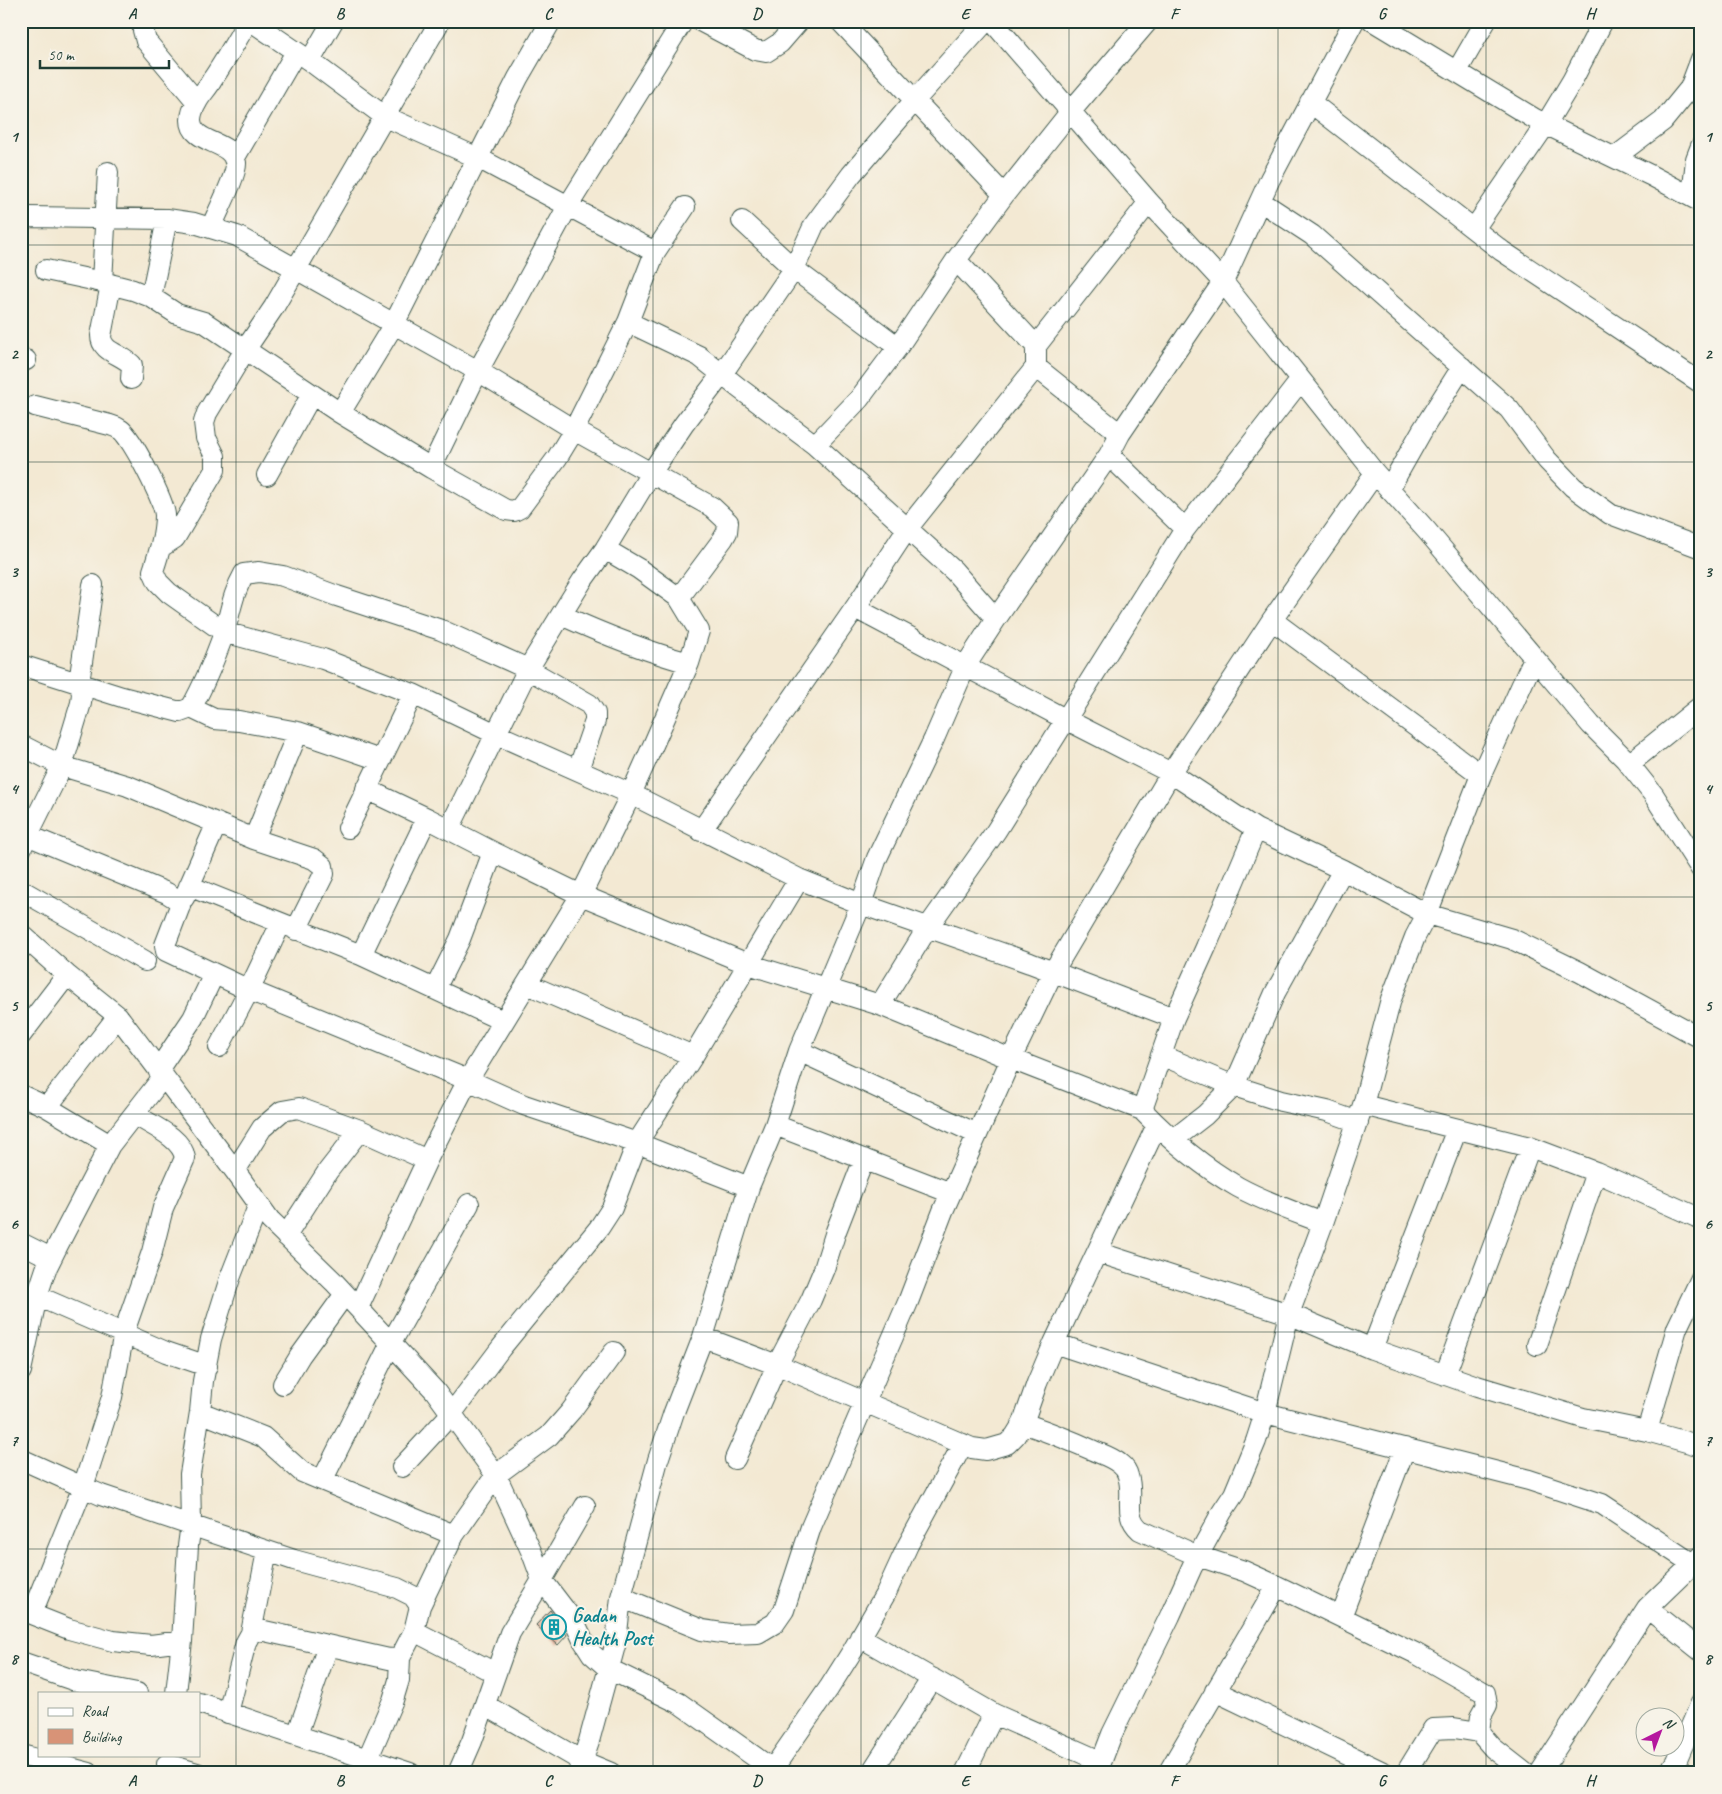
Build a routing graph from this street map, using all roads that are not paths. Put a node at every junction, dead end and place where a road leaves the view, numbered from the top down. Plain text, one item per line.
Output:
1 (148, 21) edge
2 (250, 21) edge
3 (333, 21) edge
4 (440, 21) edge
5 (551, 21) edge
6 (683, 21) edge
7 (700, 21) edge
8 (799, 21) edge
9 (840, 21) edge
10 (986, 21) edge
11 (992, 21) edge
12 (1148, 21) edge
13 (1354, 21) edge
14 (1373, 21) edge
15 (1486, 21) edge
16 (1603, 21) edge
17 (303, 57) junction
18 (1701, 59) edge
19 (1457, 71) junction
20 (1695, 94) edge
21 (915, 100) junction
22 (197, 102) junction
23 (1310, 102) junction
24 (1071, 111) junction
25 (384, 116) junction
26 (1546, 124) junction
27 (1701, 146) edge
28 (1615, 157) junction
29 (478, 158) junction
30 (234, 159) junction
31 (108, 172) dead end
32 (1004, 195) junction
33 (1696, 200) edge
34 (1260, 201) junction
35 (1149, 202) junction
36 (568, 206) junction
37 (685, 207) dead end
38 (105, 218) junction
39 (21, 219) edge
40 (167, 219) junction
41 (742, 221) dead end
42 (211, 228) junction
43 (1474, 229) junction
44 (655, 252) junction
45 (956, 260) junction
46 (296, 269) junction
47 (794, 269) junction
48 (46, 270) dead end
49 (1223, 282) junction
50 (107, 283) junction
51 (151, 297) junction
52 (628, 322) junction
53 (394, 324) junction
54 (1036, 346) junction
55 (898, 347) junction
56 (245, 350) junction
57 (1036, 367) junction
58 (1462, 367) junction
59 (478, 371) junction
60 (722, 374) junction
61 (131, 379) dead end
62 (1300, 381) junction
63 (1701, 383) edge
64 (312, 394) junction
65 (35, 406) dead end
66 (340, 413) junction
67 (574, 430) junction
68 (1120, 434) junction
69 (815, 445) junction
70 (1110, 454) junction
71 (431, 468) junction
72 (650, 473) junction
73 (1374, 473) junction
74 (267, 475) dead end
75 (1389, 489) junction
76 (907, 529) junction
77 (1185, 529) junction
78 (161, 548) junction
79 (1701, 548) edge
80 (605, 549) junction
81 (93, 585) dead end
82 (679, 598) junction
83 (855, 608) junction
84 (560, 615) junction
85 (996, 618) junction
86 (1272, 620) junction
87 (224, 632) junction
88 (1534, 658) junction
89 (689, 663) junction
90 (21, 665) edge
91 (966, 665) junction
92 (528, 669) junction
93 (79, 683) junction
94 (413, 694) junction
95 (1701, 706) edge
96 (191, 708) junction
97 (1065, 719) junction
98 (298, 732) junction
99 (496, 734) junction
100 (21, 745) edge
101 (380, 760) junction
102 (1629, 764) junction
103 (62, 766) junction
104 (578, 770) junction
105 (1171, 773) junction
106 (1482, 775) junction
107 (366, 790) junction
108 (631, 794) junction
109 (427, 818) junction
110 (217, 823) junction
111 (348, 828) dead end
112 (449, 829) junction
113 (1256, 829) junction
114 (701, 831) junction
115 (26, 832) edge
116 (254, 839) junction
117 (493, 852) junction
118 (1701, 869) edge
119 (1343, 870) junction
120 (798, 879) junction
121 (189, 886) junction
122 (21, 890) edge
123 (581, 895) junction
124 (861, 904) junction
125 (180, 906) junction
126 (1427, 914) junction
127 (289, 926) junction
128 (928, 927) junction
129 (21, 934) edge
130 (361, 955) junction
131 (144, 961) dead end
132 (748, 964) junction
133 (1053, 972) junction
134 (67, 974) junction
135 (214, 974) junction
136 (527, 984) junction
137 (826, 988) junction
138 (435, 989) junction
139 (249, 990) junction
140 (880, 1006) junction
141 (118, 1016) junction
142 (1174, 1018) junction
143 (503, 1021) junction
144 (21, 1035) edge
145 (1701, 1038) edge
146 (220, 1046) dead end
147 (799, 1051) junction
148 (1161, 1054) junction
149 (693, 1056) junction
150 (1010, 1059) junction
151 (161, 1074) junction
152 (468, 1080) junction
153 (1234, 1086) junction
154 (21, 1095) edge
155 (47, 1107) junction
156 (1142, 1110) junction
157 (1360, 1113) junction
158 (134, 1114) junction
159 (775, 1125) junction
160 (1156, 1125) junction
161 (1457, 1129) junction
162 (360, 1130) junction
163 (977, 1134) junction
164 (1174, 1139) junction
165 (637, 1143) junction
166 (110, 1145) junction
167 (1530, 1147) junction
168 (427, 1160) junction
169 (864, 1160) junction
170 (235, 1171) junction
171 (1596, 1172) junction
172 (750, 1187) junction
173 (951, 1193) junction
174 (259, 1204) junction
175 (468, 1204) dead end
176 (1701, 1219) edge
177 (1323, 1223) junction
178 (286, 1236) junction
179 (21, 1242) edge
180 (1098, 1252) junction
181 (51, 1258) junction
182 (1701, 1278) edge
183 (37, 1296) junction
184 (351, 1301) junction
185 (1289, 1314) junction
186 (26, 1328) edge
187 (124, 1332) junction
188 (703, 1337) junction
189 (391, 1343) junction
190 (1054, 1343) junction
191 (1537, 1345) dead end
192 (1372, 1349) junction
193 (614, 1352) dead end
194 (777, 1365) junction
195 (206, 1366) junction
196 (21, 1371) edge
197 (1445, 1375) junction
198 (284, 1384) dead end
199 (864, 1402) junction
200 (200, 1412) junction
201 (452, 1413) junction
202 (1265, 1413) junction
203 (1023, 1423) junction
204 (1646, 1431) junction
205 (963, 1444) junction
206 (1701, 1446) edge
207 (1405, 1448) junction
208 (735, 1459) dead end
209 (21, 1460) edge
210 (402, 1467) dead end
211 (496, 1475) junction
212 (323, 1479) junction
213 (83, 1487) junction
214 (585, 1506) dead end
215 (191, 1524) junction
216 (454, 1535) junction
217 (266, 1551) junction
218 (1198, 1556) junction
219 (1697, 1560) edge
220 (542, 1580) junction
221 (1277, 1586) junction
222 (622, 1597) junction
223 (420, 1606) junction
224 (1647, 1608) junction
225 (26, 1612) edge
226 (1341, 1618) junction
227 (414, 1631) junction
228 (251, 1633) junction
229 (860, 1637) junction
230 (182, 1641) junction
231 (328, 1646) junction
232 (1701, 1650) edge
233 (400, 1658) junction
234 (21, 1662) edge
235 (609, 1669) junction
236 (495, 1673) junction
237 (932, 1678) junction
238 (1215, 1691) junction
239 (132, 1692) edge
240 (176, 1692) edge
241 (200, 1703) edge
242 (1701, 1703) edge
243 (485, 1705) junction
244 (228, 1713) junction
245 (994, 1714) junction
246 (1479, 1732) junction
247 (296, 1735) junction
248 (21, 1755) edge
249 (368, 1758) junction
250 (167, 1764) edge
251 (1352, 1766) edge
252 (580, 1767) edge
253 (1098, 1767) edge
254 (1176, 1770) edge
255 (771, 1771) edge
256 (970, 1771) edge
257 (89, 1773) edge
258 (197, 1773) edge
259 (410, 1773) edge
260 (458, 1773) edge
261 (612, 1773) edge
262 (871, 1773) edge
263 (1385, 1773) edge
264 (1406, 1773) edge
265 (1525, 1773) edge
266 (1540, 1773) edge
267 (1669, 1773) edge

1 - 22 street
2 - 17 street
2 - 22 street
3 - 17 street
4 - 25 street
5 - 29 street
6 - 36 street
7 - 8 street
9 - 21 street
10 - 21 street
11 - 24 street
12 - 24 street
13 - 23 street
14 - 19 street
15 - 19 street
16 - 26 street
17 - 25 street
17 - 30 street
18 - 20 street
19 - 26 street
20 - 28 street
21 - 32 street
21 - 47 street
22 - 30 street
23 - 34 street
23 - 43 street
24 - 32 street
24 - 35 street
25 - 29 street
25 - 46 street
26 - 28 street
26 - 43 street
27 - 33 street
28 - 33 street
29 - 36 street
29 - 53 street
30 - 42 street
31 - 38 street
32 - 45 street
34 - 49 street
34 - 58 street
35 - 49 street
35 - 54 street
36 - 44 street
36 - 59 street
37 - 44 street
38 - 39 street
38 - 40 street
38 - 50 street
40 - 42 street
40 - 51 street
41 - 47 street
42 - 46 street
43 - 63 street
44 - 52 street
45 - 54 street
45 - 55 street
46 - 53 street
46 - 56 street
47 - 55 street
47 - 60 street
48 - 50 street
49 - 62 street
49 - 68 street
50 - 51 street
50 - 61 street
51 - 56 street
52 - 60 street
52 - 67 street
53 - 59 street
53 - 66 street
54 - 57 street
55 - 69 street
56 - 64 street
56 - 78 street
57 - 68 street
57 - 76 street
58 - 75 street
58 - 79 street
59 - 67 street
59 - 71 street
60 - 69 street
60 - 72 street
62 - 73 street
62 - 77 street
64 - 66 street
64 - 74 street
65 - 78 street
66 - 71 street
67 - 71 street
67 - 72 street
68 - 70 street
69 - 76 street
70 - 77 street
70 - 85 street
72 - 80 street
72 - 82 street
73 - 75 street
73 - 86 street
75 - 88 street
76 - 83 street
76 - 85 street
77 - 97 street
78 - 87 street
80 - 82 street
80 - 84 street
81 - 93 street
82 - 89 street
83 - 91 street
83 - 114 street
84 - 89 street
84 - 92 street
85 - 91 street
86 - 105 street
86 - 106 street
87 - 92 street
87 - 94 street
87 - 96 street
88 - 102 street
88 - 106 street
89 - 108 street
90 - 93 street
91 - 97 street
91 - 124 street
92 - 99 street
92 - 104 street
93 - 96 street
93 - 103 street
94 - 99 street
94 - 101 street
95 - 102 street
96 - 98 street
97 - 105 street
97 - 128 street
98 - 101 street
98 - 116 street
99 - 104 street
99 - 112 street
100 - 103 street
101 - 107 street
102 - 118 street
103 - 110 street
103 - 115 street
104 - 108 street
105 - 113 street
105 - 133 street
106 - 126 street
107 - 109 street
107 - 111 street
108 - 114 street
108 - 123 street
109 - 112 street
109 - 130 street
110 - 116 street
110 - 121 street
112 - 117 street
113 - 119 street
113 - 142 street
114 - 120 street
115 - 125 street
116 - 127 street
117 - 123 street
117 - 138 street
119 - 126 street
119 - 153 street
120 - 124 street
120 - 132 street
121 - 125 street
121 - 127 street
122 - 131 street
123 - 132 street
123 - 136 street
124 - 128 street
124 - 137 street
125 - 135 street
126 - 145 street
126 - 157 street
127 - 130 street
127 - 139 street
128 - 133 street
128 - 140 street
129 - 134 street
130 - 138 street
132 - 137 street
132 - 149 street
133 - 142 street
133 - 150 street
134 - 141 street
134 - 144 street
135 - 139 street
135 - 151 street
136 - 143 street
136 - 149 street
137 - 140 street
137 - 147 street
138 - 143 street
139 - 146 street
139 - 152 street
140 - 150 street
141 - 151 street
141 - 155 street
142 - 148 street
143 - 152 street
147 - 159 street
147 - 163 street
148 - 153 street
148 - 156 street
149 - 165 street
150 - 156 street
150 - 163 street
151 - 158 street
151 - 170 street
152 - 165 street
152 - 168 street
153 - 157 street
153 - 164 street
154 - 155 street
155 - 166 street
156 - 160 street
157 - 161 street
157 - 177 street
158 - 166 street
158 - 187 street
159 - 169 street
159 - 172 street
160 - 164 street
160 - 180 street
161 - 167 street
161 - 192 street
162 - 168 street
162 - 170 street
162 - 178 street
163 - 173 street
164 - 177 street
165 - 172 street
165 - 201 street
166 - 181 street
167 - 171 street
167 - 197 street
168 - 184 street
169 - 173 street
169 - 194 street
170 - 174 street
171 - 176 street
171 - 191 street
172 - 188 street
173 - 199 street
174 - 178 street
174 - 195 street
175 - 189 street
177 - 185 street
178 - 184 street
179 - 181 street
180 - 185 street
180 - 190 street
181 - 183 street
182 - 204 street
183 - 186 street
183 - 187 street
184 - 189 street
184 - 198 street
185 - 192 street
185 - 202 street
186 - 196 street
187 - 195 street
187 - 213 street
188 - 194 street
188 - 222 street
189 - 201 street
189 - 212 street
190 - 202 street
190 - 203 street
192 - 197 street
193 - 211 street
194 - 199 street
194 - 208 street
195 - 200 street
197 - 204 street
199 - 205 street
199 - 222 street
200 - 212 street
200 - 215 street
201 - 210 street
201 - 211 street
202 - 207 street
202 - 218 street
203 - 205 street
203 - 218 street
204 - 206 street
205 - 229 street
207 - 219 street
207 - 226 street
209 - 213 street
211 - 216 street
211 - 220 street
212 - 216 street
213 - 215 street
213 - 225 street
214 - 220 street
215 - 217 street
215 - 230 street
216 - 223 street
217 - 223 street
217 - 228 street
218 - 221 street
218 - 253 street
219 - 224 street
220 - 235 street
220 - 236 street
221 - 226 street
221 - 238 street
222 - 235 street
223 - 227 street
224 - 232 street
224 - 266 street
225 - 230 street
226 - 246 street
227 - 233 street
227 - 236 street
228 - 231 street
228 - 244 street
229 - 237 street
229 - 255 street
230 - 240 street
231 - 233 street
231 - 247 street
233 - 249 street
234 - 239 street
235 - 252 street
235 - 255 street
236 - 243 street
237 - 245 street
237 - 262 street
238 - 251 street
238 - 254 street
241 - 244 street
242 - 267 street
243 - 252 street
243 - 260 street
244 - 247 street
245 - 253 street
245 - 256 street
246 - 264 street
246 - 265 street
247 - 249 street
248 - 257 street
249 - 259 street
250 - 258 street
251 - 263 street
252 - 261 street

